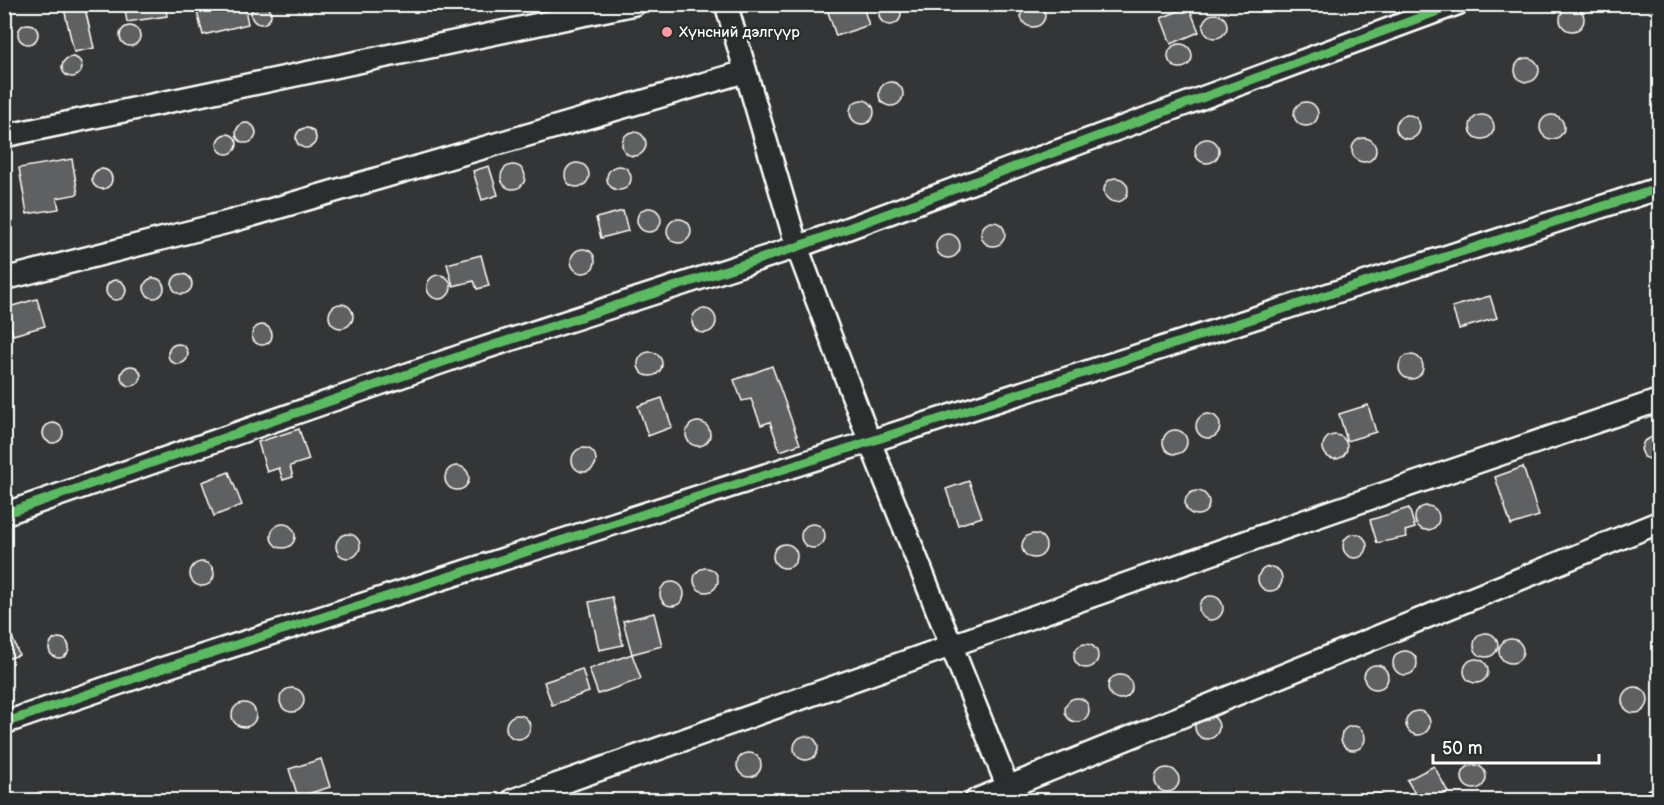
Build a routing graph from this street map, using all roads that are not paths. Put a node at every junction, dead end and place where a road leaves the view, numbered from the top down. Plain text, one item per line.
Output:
1 (635, 4) edge
2 (726, 4) edge
3 (1457, 4) edge
4 (744, 72) junction
5 (4, 136) edge
6 (1659, 188) edge
7 (796, 247) junction
8 (4, 279) edge
9 (1659, 400) edge
10 (870, 442) junction
11 (4, 514) edge
12 (1659, 522) edge
13 (952, 647) junction
14 (4, 723) edge
15 (1011, 793) edge
16 (513, 801) edge
17 (976, 801) edge

1 - 5 street
2 - 4 street
3 - 7 street
4 - 7 street
4 - 8 street
6 - 10 street
7 - 10 street
7 - 11 street
9 - 13 street
10 - 13 street
10 - 14 street
12 - 15 street
13 - 15 street
13 - 16 street
15 - 17 street

